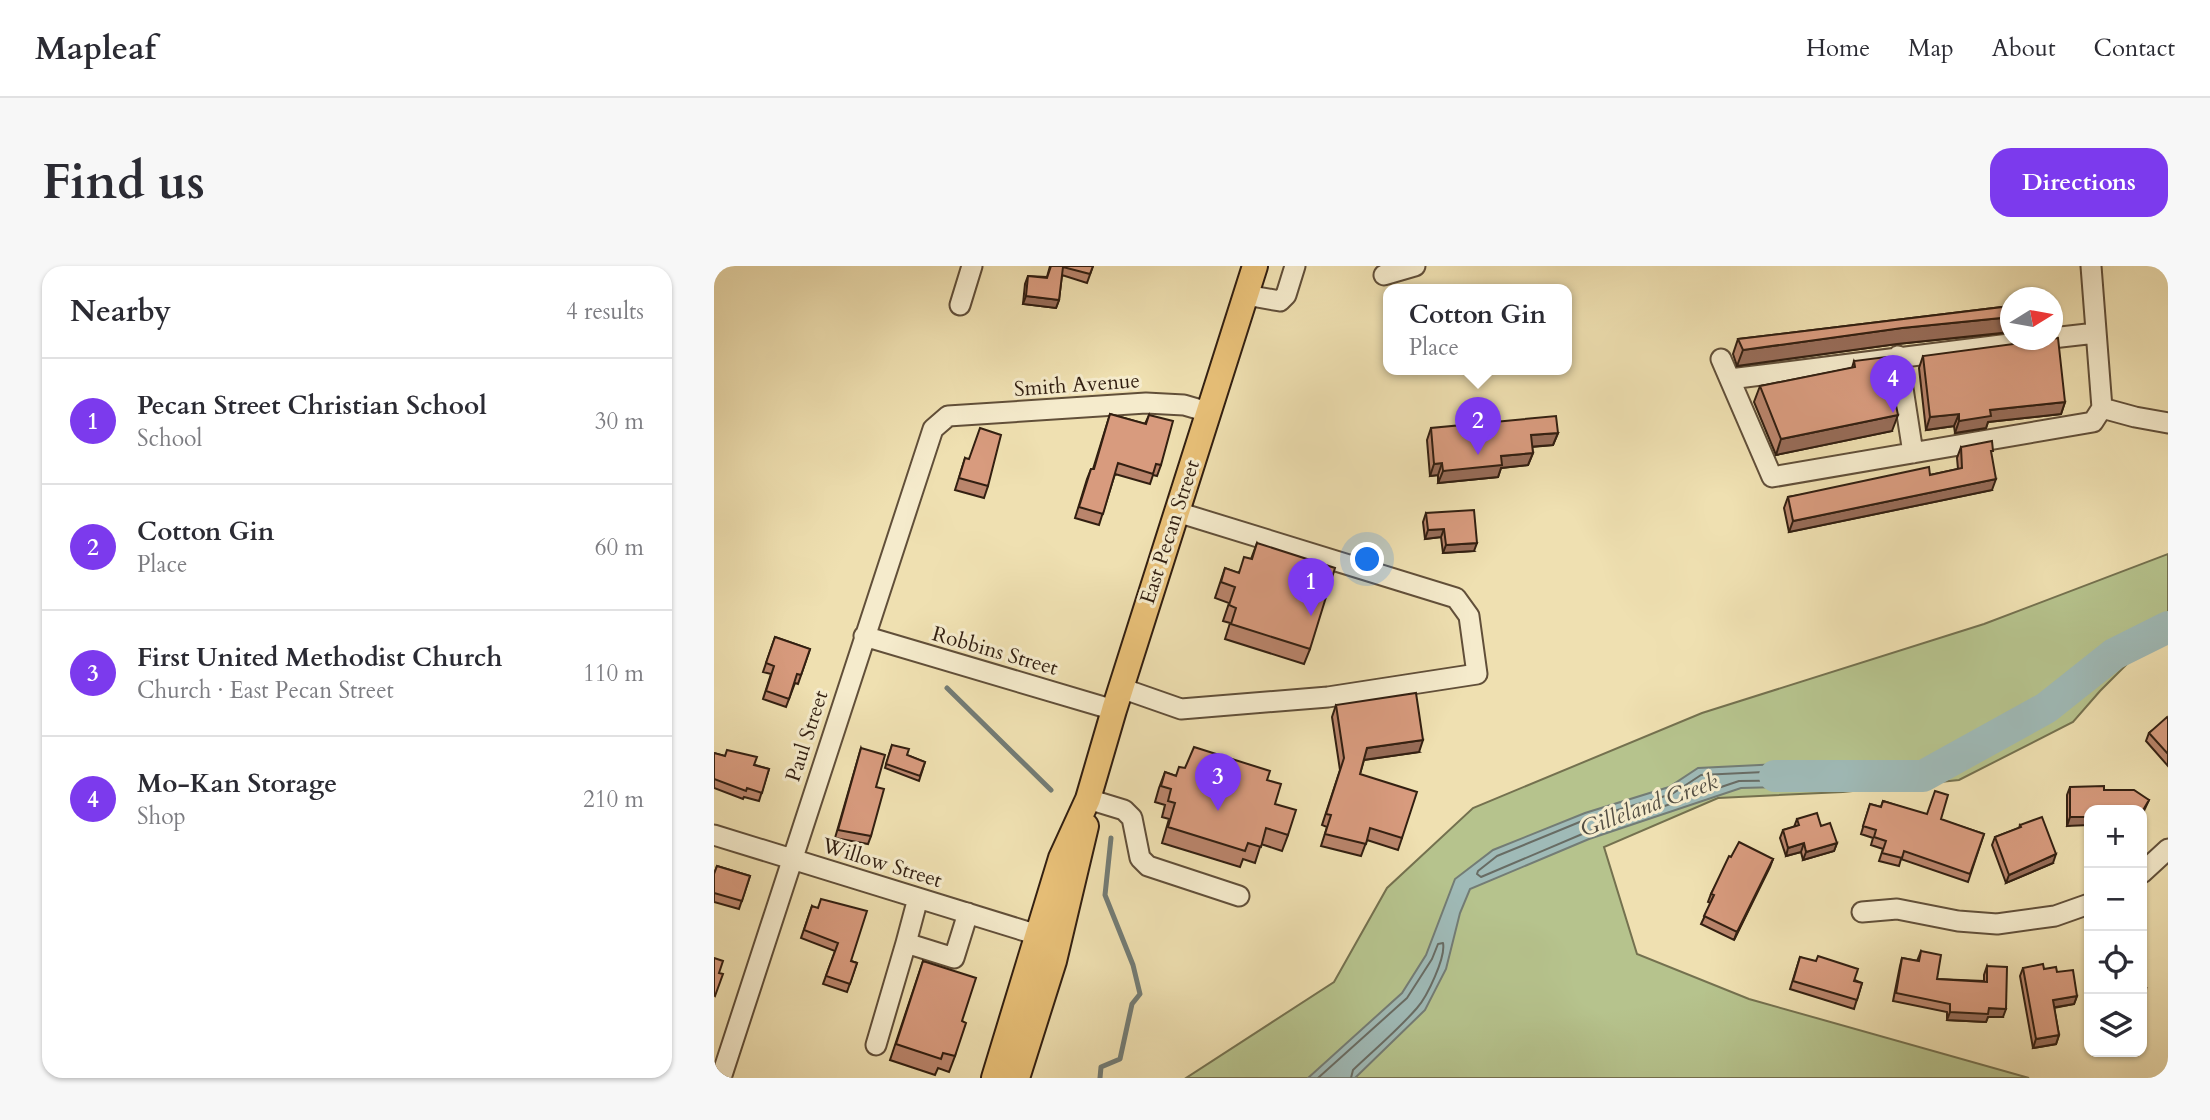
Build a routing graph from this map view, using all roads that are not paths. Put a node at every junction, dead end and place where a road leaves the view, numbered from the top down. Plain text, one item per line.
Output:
1 (972, 266) edge
2 (1255, 266) edge
3 (1295, 266) edge
4 (1415, 266) edge
5 (2091, 266) edge
6 (1384, 275) dead end
7 (1246, 295) junction
8 (960, 305) dead end
9 (2096, 333) junction
10 (2063, 337) edge
11 (2000, 345) edge
12 (1898, 356) junction
13 (1721, 359) dead end
14 (1730, 379) junction
15 (2102, 408) junction
16 (1208, 412) junction
17 (948, 416) joint
18 (2168, 423) edge
19 (1913, 453) junction
20 (1177, 512) junction
21 (864, 636) junction
22 (1117, 699) junction
23 (1088, 799) junction
24 (714, 835) edge
25 (2168, 849) edge
26 (791, 859) junction
27 (2147, 868) edge
28 (1239, 896) dead end
29 (918, 898) junction
30 (2084, 906) edge
31 (1862, 912) dead end
32 (968, 914) junction
33 (1038, 935) junction
34 (906, 943) junction
35 (876, 1045) dead end
36 (720, 1078) edge
37 (994, 1078) edge
38 (1017, 1078) edge

1 - 8 street
2 - 7 main road, East Pecan Street
3 - 7 street
4 - 6 street
5 - 9 street
7 - 16 main road, East Pecan Street
9 - 10 street
9 - 15 street
11 - 12 street
12 - 14 street
12 - 19 street
13 - 14 street
14 - 19 street
15 - 18 street
15 - 19 street
16 - 17 street, Smith Avenue
16 - 20 main road, East Pecan Street
17 - 21 street, Paul Street
20 - 22 main road, East Pecan Street
20 - 22 street, Robbins Street
21 - 22 street, Robbins Street
21 - 26 street, Paul Street
22 - 23 main road, East Pecan Street
23 - 28 street
23 - 33 main road, East Pecan Street
23 - 38 main road, East Pecan Street
24 - 26 street, Willow Street
25 - 27 street
26 - 29 street, Willow Street
26 - 36 street, Paul Street
29 - 32 street, Willow Street
29 - 34 street
30 - 31 street
32 - 33 street, Willow Street
32 - 34 street
33 - 37 main road, East Pecan Street
34 - 35 street

